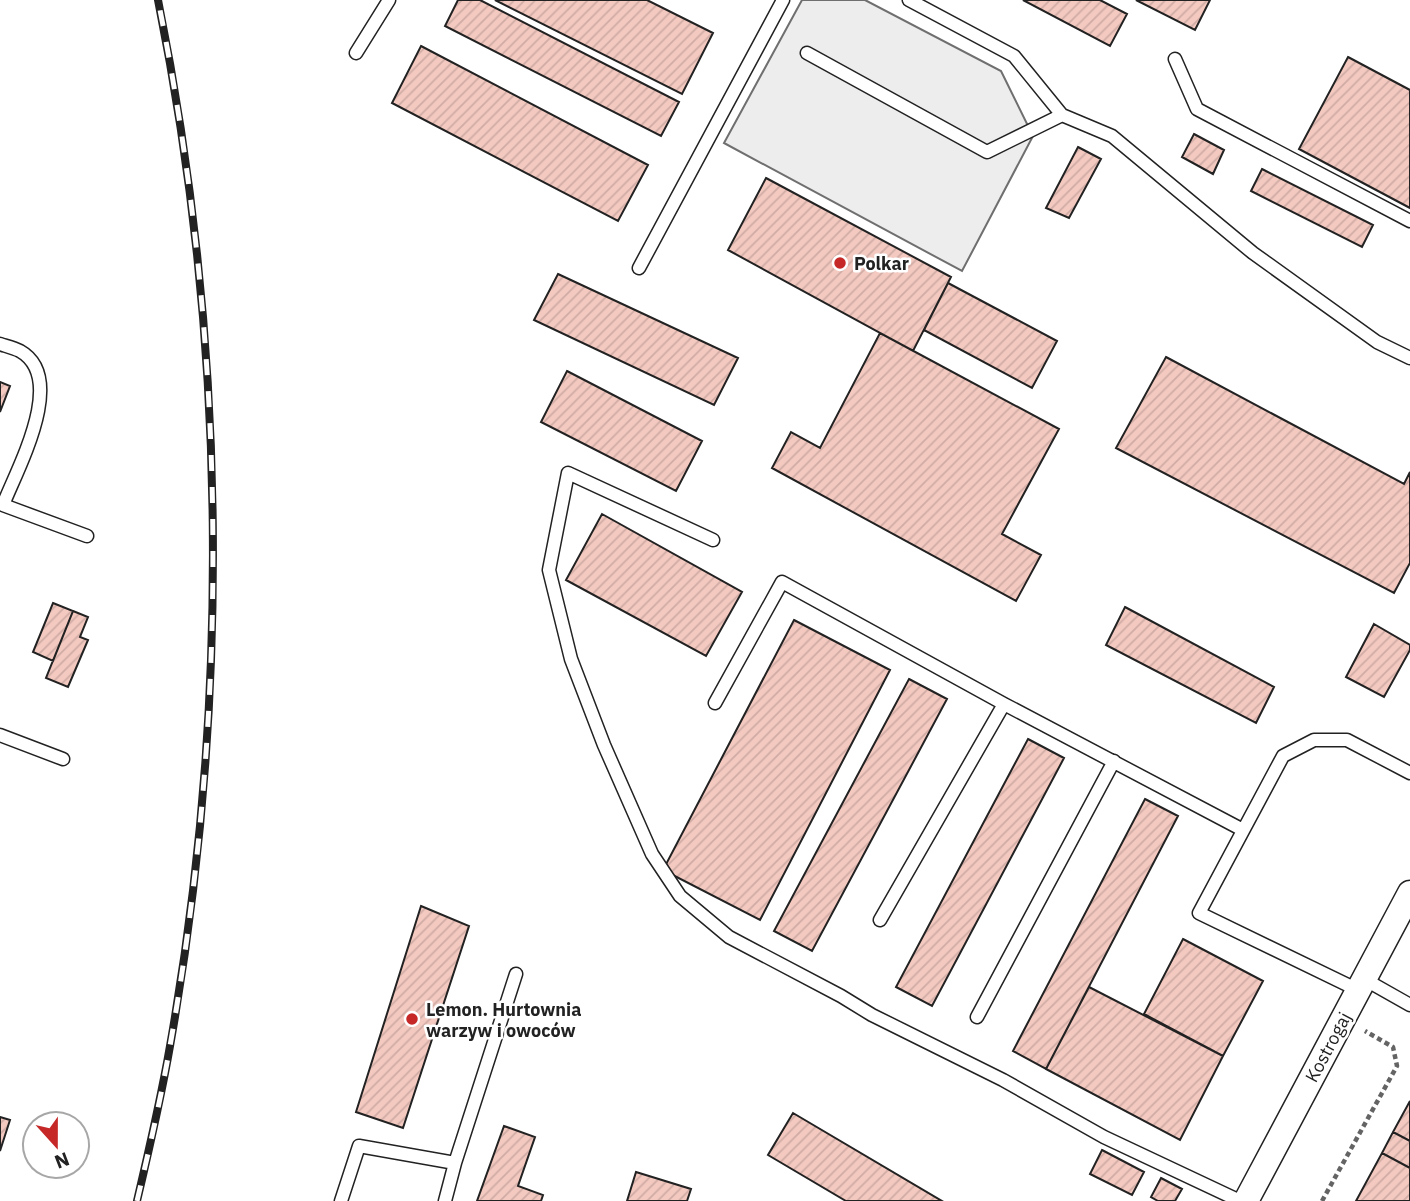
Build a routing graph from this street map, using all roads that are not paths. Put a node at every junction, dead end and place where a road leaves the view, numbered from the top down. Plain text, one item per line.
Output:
1 (389, 0) edge
2 (783, 0) edge
3 (909, 0) edge
4 (356, 53) dead end
5 (807, 53) dead end
6 (1175, 59) dead end
7 (1062, 115) junction
8 (1410, 220) edge
9 (639, 268) dead end
10 (0, 344) edge
11 (1410, 358) edge
12 (87, 536) dead end
13 (713, 540) dead end
14 (715, 703) dead end
15 (1004, 704) junction
16 (0, 735) edge
17 (63, 759) dead end
18 (1114, 761) junction
19 (1410, 773) edge
20 (1243, 830) junction
21 (1410, 893) edge
22 (880, 920) dead end
23 (516, 974) dead end
24 (1361, 985) junction
25 (1410, 1005) edge
26 (977, 1017) dead end
27 (455, 1163) junction
28 (341, 1201) edge
29 (445, 1201) edge
30 (1240, 1201) edge
31 (1246, 1201) edge

1 - 4 lane
2 - 9 lane
3 - 7 lane
5 - 7 lane
6 - 8 lane
7 - 11 lane
10 - 12 lane
13 - 30 lane
14 - 15 lane
15 - 18 lane
15 - 22 lane
16 - 17 lane
18 - 20 lane
18 - 26 lane
19 - 20 lane
20 - 24 lane
21 - 24 street, Kostrogaj
23 - 27 lane
24 - 25 lane
24 - 31 street, Kostrogaj
27 - 28 lane
27 - 29 lane

